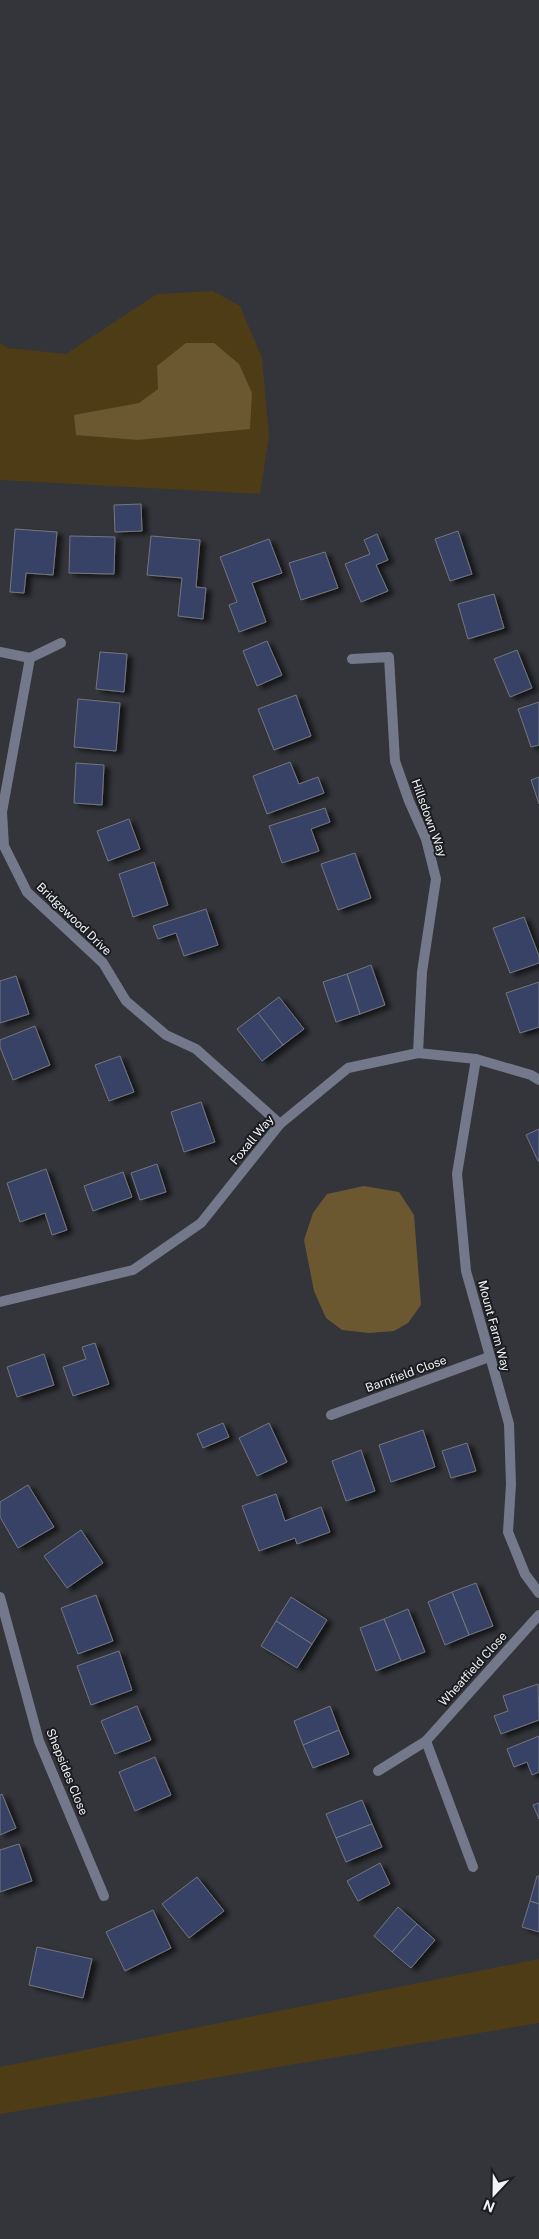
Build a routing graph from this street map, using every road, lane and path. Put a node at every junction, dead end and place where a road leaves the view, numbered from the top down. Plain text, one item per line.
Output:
1 (61, 643) dead end
2 (0, 652) edge
3 (30, 658) junction
4 (352, 659) dead end
5 (418, 1053) junction
6 (476, 1059) junction
7 (539, 1080) edge
8 (280, 1124) junction
9 (0, 1302) edge
10 (489, 1357) junction
11 (331, 1415) dead end
12 (539, 1594) edge
13 (0, 1597) edge
14 (539, 1615) edge
15 (426, 1740) junction
16 (378, 1771) dead end
17 (473, 1867) dead end
18 (104, 1896) dead end

1 - 3 street
2 - 3 street
3 - 8 street, Bridgewood Drive
4 - 5 street, Hillsdown Way
5 - 6 street, Foxall Way
5 - 8 street, Foxall Way
6 - 7 street, Foxall Way
6 - 10 street, Mount Farm Way
8 - 9 street, Foxall Way
10 - 11 street, Barnfield Close
10 - 12 street, Mount Farm Way
13 - 18 street, Shepsides Close
14 - 15 street, Wheatfield Close
15 - 16 street, Wheatfield Close
15 - 17 street

